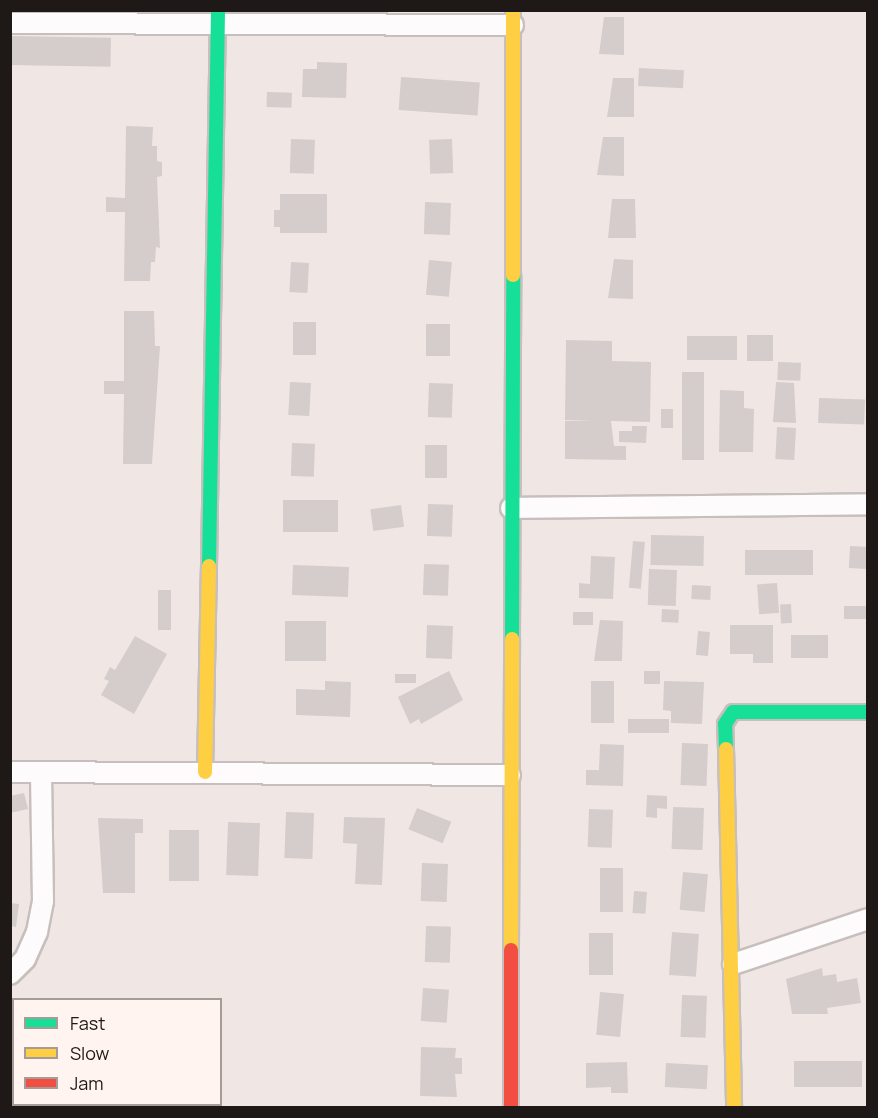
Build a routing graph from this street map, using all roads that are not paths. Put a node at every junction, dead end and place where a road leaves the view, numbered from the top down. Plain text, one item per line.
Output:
1 (218, 16) edge
2 (513, 18) edge
3 (10, 23) edge
4 (867, 504) edge
5 (512, 508) junction
6 (867, 712) edge
7 (10, 772) edge
8 (206, 772) junction
9 (41, 775) junction
10 (510, 775) junction
11 (867, 919) edge
12 (733, 963) junction
13 (10, 974) edge
14 (511, 1107) edge
15 (734, 1107) edge

1 - 2 street
1 - 3 street
1 - 8 street
2 - 5 street
4 - 5 street
5 - 10 street
6 - 12 street
7 - 9 street
8 - 9 street
8 - 10 street
9 - 13 street
10 - 14 street
11 - 12 street
12 - 15 street

